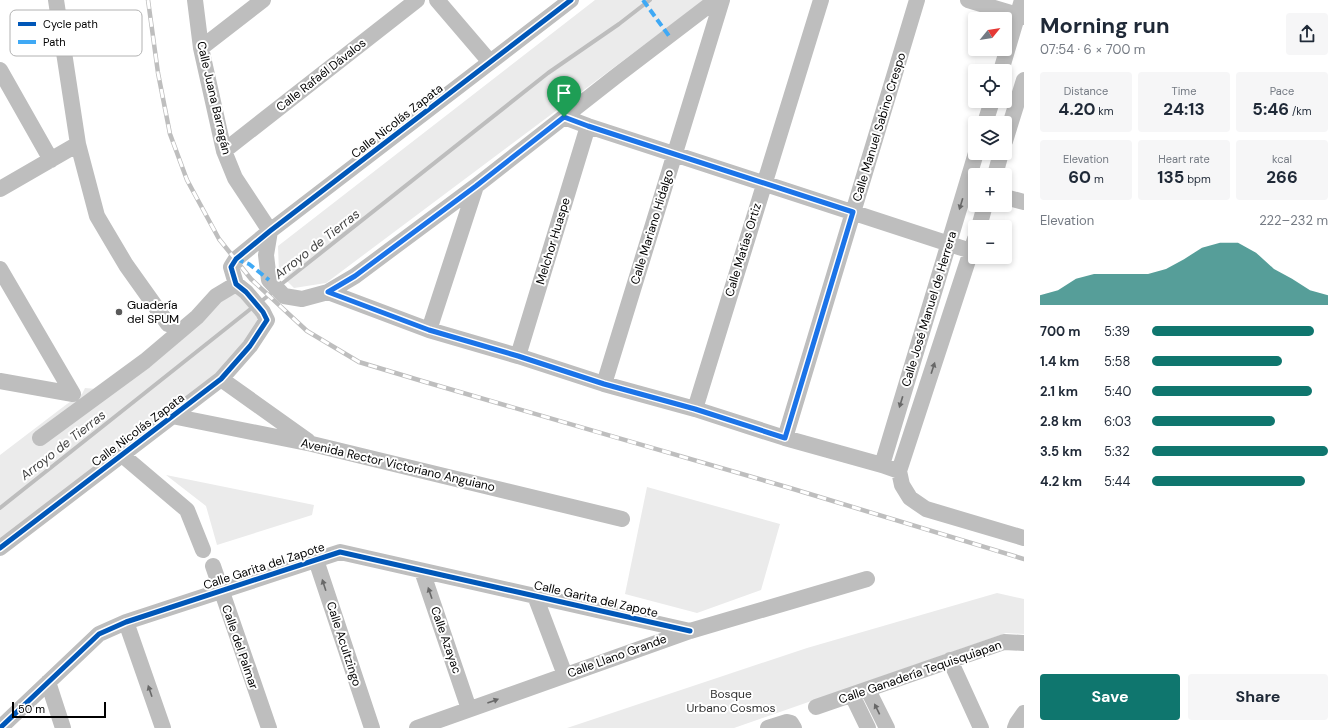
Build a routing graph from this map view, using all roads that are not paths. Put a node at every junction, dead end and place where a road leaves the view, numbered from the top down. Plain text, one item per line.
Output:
1 (56, 0) edge
2 (195, 0) edge
3 (263, 0) edge
4 (417, 0) edge
5 (437, 0) edge
6 (571, 0) edge
7 (716, 0) edge
8 (722, 0) edge
9 (821, 0) edge
10 (917, 0) edge
11 (968, 0) edge
12 (58, 10) edge
13 (1021, 11) edge
14 (201, 48) junction
15 (65, 56) edge
16 (490, 62) junction
17 (1003, 64) edge
18 (0, 70) edge
19 (1024, 80) edge
20 (564, 117) junction
21 (1012, 119) edge
22 (588, 126) junction
23 (78, 144) junction
24 (224, 151) junction
25 (674, 154) junction
26 (51, 160) junction
27 (764, 184) junction
28 (476, 186) junction
29 (0, 189) edge
30 (968, 194) edge
31 (1012, 198) edge
32 (1024, 202) edge
33 (853, 212) junction
34 (270, 231) junction
35 (949, 244) junction
36 (968, 245) edge
37 (968, 260) edge
38 (0, 269) edge
39 (241, 288) junction
40 (328, 292) junction
41 (168, 324) dead end
42 (429, 330) junction
43 (518, 356) junction
44 (221, 379) junction
45 (0, 380) edge
46 (604, 384) junction
47 (695, 409) junction
48 (172, 416) junction
49 (40, 438) dead end
50 (785, 438) junction
51 (312, 444) junction
52 (121, 454) junction
53 (882, 465) junction
54 (899, 471) junction
55 (622, 519) dead end
56 (1024, 538) edge
57 (0, 548) edge
58 (203, 550) dead end
59 (316, 560) junction
60 (213, 566) dead end
61 (422, 571) junction
62 (867, 579) dead end
63 (221, 591) junction
64 (535, 596) junction
65 (126, 622) junction
66 (690, 630) junction
67 (1024, 643) edge
68 (950, 660) junction
69 (565, 675) junction
70 (48, 682) junction
71 (868, 690) junction
72 (852, 695) junction
73 (816, 707) dead end
74 (469, 709) junction
75 (1024, 713) edge
76 (794, 727) edge
77 (0, 728) edge
78 (63, 728) edge
79 (163, 728) edge
80 (269, 728) edge
81 (372, 728) edge
82 (417, 728) edge
83 (768, 728) edge
84 (868, 728) edge
85 (886, 728) edge
86 (981, 728) edge
87 (1015, 728) edge

1 - 12 street
2 - 14 street, Calle Juana Barragán
3 - 14 street
4 - 24 street, Calle Rafaél Dávalos
5 - 16 street
6 - 16 street, Calle Nicolás Zapata
7 - 20 street
8 - 25 street, Calle Mariano Hidalgo
9 - 27 street, Calle Matías Ortiz
10 - 33 street, Calle Manuel Sabino Crespo
11 - 13 street
13 - 17 street
14 - 24 street, Calle Juana Barragán
15 - 23 street
16 - 34 street, Calle Nicolás Zapata
18 - 26 street
19 - 21 street
20 - 22 street
20 - 28 street
22 - 25 street
22 - 43 street, Melchor Huaspe
23 - 26 street
23 - 41 street
24 - 34 street, Calle Juana Barragán
25 - 27 street
25 - 46 street, Calle Mariano Hidalgo
26 - 29 street
27 - 33 street
27 - 47 street, Calle Matías Ortiz
28 - 40 street
28 - 42 street
30 -> 35 street, Calle José Manuel de Herrera
31 - 32 street
33 - 35 street
33 - 50 street, Calle Manuel Sabino Crespo
34 - 39 street, Calle Nicolás Zapata
34 - 40 street
35 - 36 street
35 -> 53 street, Calle José Manuel de Herrera
54 -> 37 street, Calle José Manuel de Herrera
38 - 45 street
39 - 44 street, Calle Nicolás Zapata
39 - 49 street
40 - 42 street
42 - 43 street
43 - 46 street
44 - 48 street, Calle Nicolás Zapata
44 - 51 street
46 - 47 street
47 - 50 street
48 - 51 street, Avenida Rector Victoriano Anguiano
48 - 52 street, Calle Nicolás Zapata
50 - 53 street
51 - 55 street, Avenida Rector Victoriano Anguiano
52 - 57 street, Calle Nicolás Zapata
52 - 58 street
53 - 54 street
54 - 56 street
59 - 61 street, Calle Garita del Zapote
59 - 63 street, Calle Garita del Zapote
81 -> 59 street, Calle Acultzingo
60 - 63 street, Calle del Palmar
61 - 64 street, Calle Garita del Zapote
74 -> 61 street, Calle Azayac
62 - 66 street, Calle Llano Grande
63 - 65 street, Calle Garita del Zapote
63 - 80 street, Calle del Palmar
64 - 66 street, Calle Garita del Zapote
64 - 69 street
65 - 70 street, Calle Garita del Zapote
79 -> 65 street
66 - 69 street, Calle Llano Grande
67 - 68 street, Calle Ganadería Tequisquiapan
68 - 71 street, Calle Ganadería Tequisquiapan
68 - 86 street
74 -> 69 street, Calle Llano Grande
70 - 77 street, Calle Garita del Zapote
70 - 78 street
71 - 72 street, Calle Ganadería Tequisquiapan
85 -> 71 street
72 - 73 street, Calle Ganadería Tequisquiapan
72 - 84 street
74 - 82 street, Calle Llano Grande
75 - 87 street
76 - 83 street

